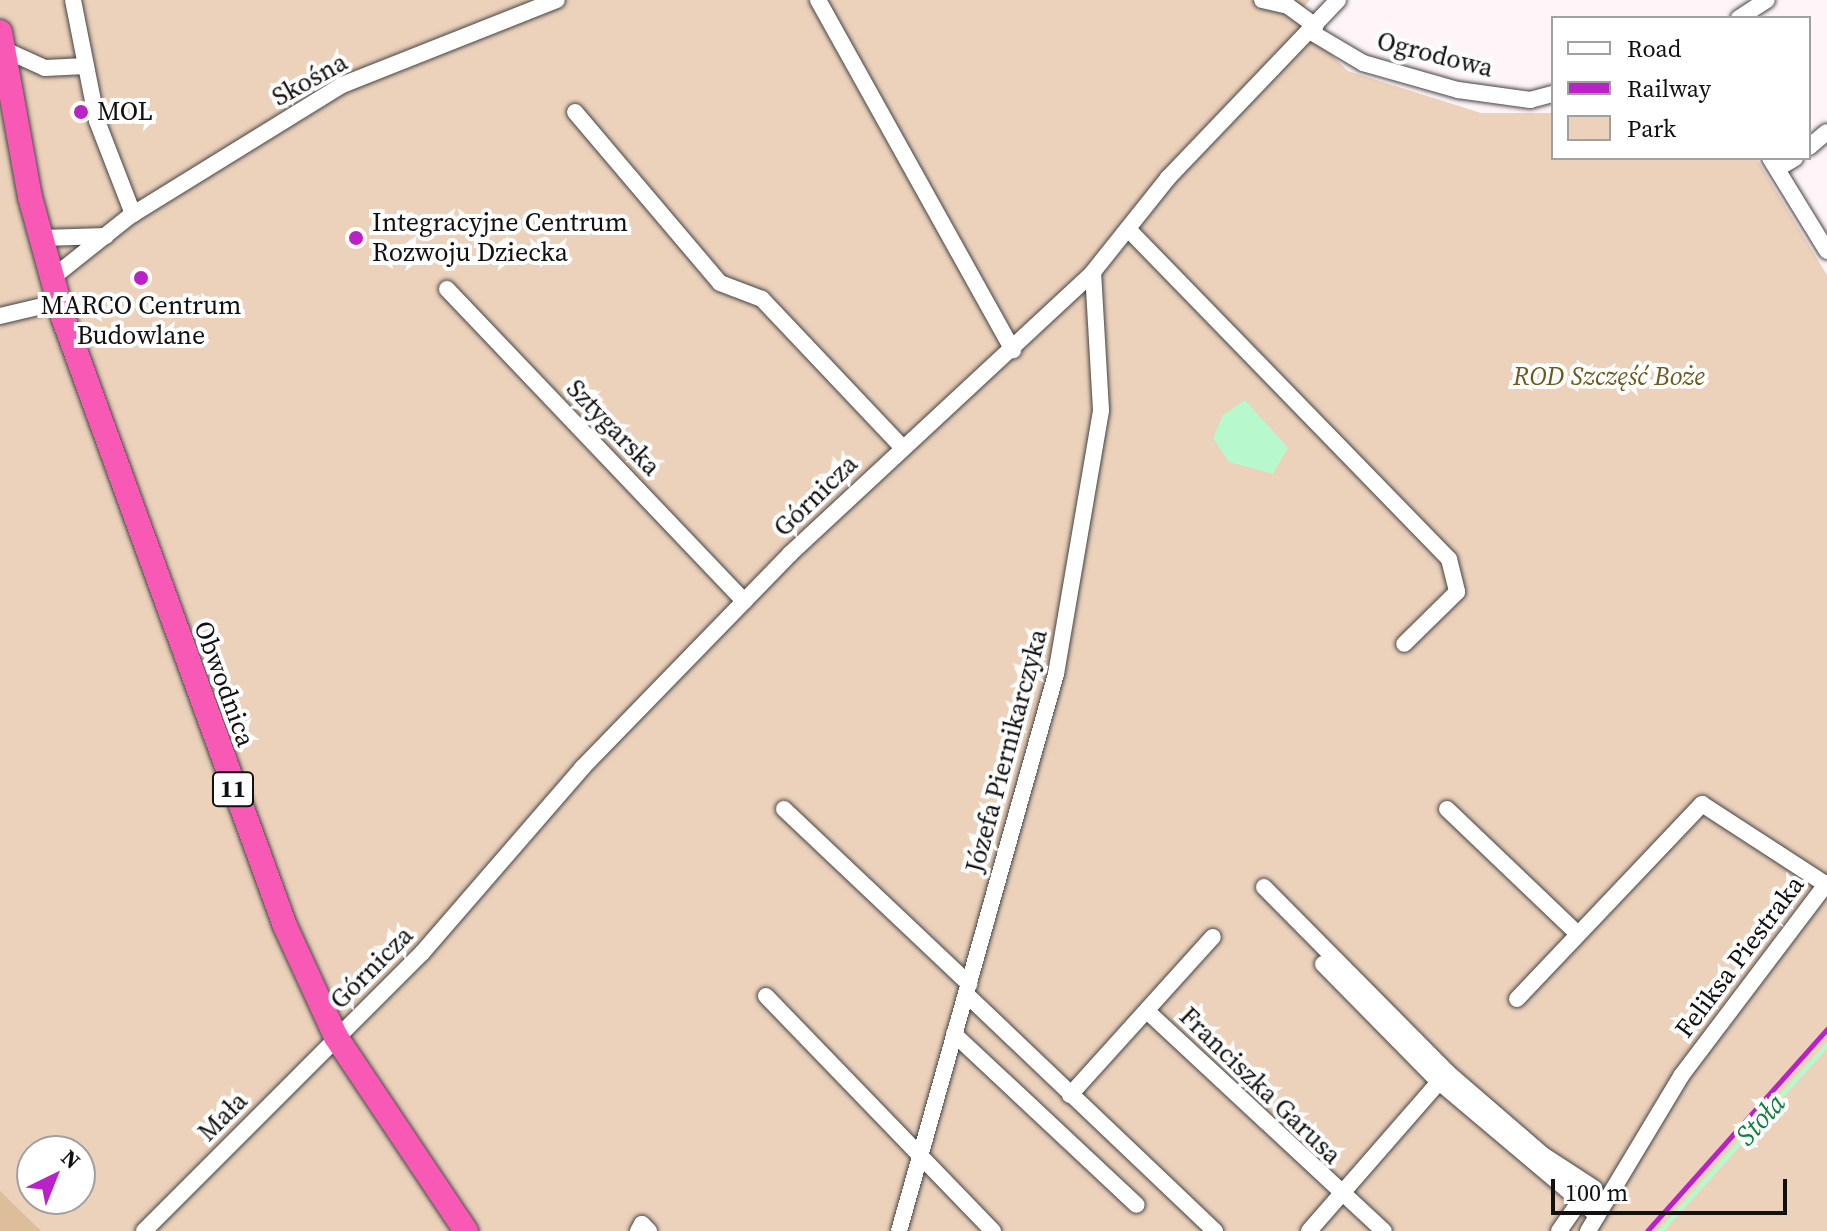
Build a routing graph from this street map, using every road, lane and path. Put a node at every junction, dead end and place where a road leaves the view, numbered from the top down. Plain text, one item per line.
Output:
1 (73, 0) edge
2 (557, 0) edge
3 (818, 0) edge
4 (1262, 0) edge
5 (1338, 0) edge
6 (1767, 0) edge
7 (1742, 16) edge
8 (1313, 29) junction
9 (1, 51) edge
10 (86, 66) junction
11 (1551, 95) edge
12 (575, 112) dead end
13 (1827, 132) edge
14 (1811, 145) edge
15 (1774, 163) edge
16 (133, 214) junction
17 (1128, 229) junction
18 (106, 236) junction
19 (42, 238) junction
20 (1827, 251) edge
21 (1093, 272) junction
22 (52, 278) junction
23 (447, 289) dead end
24 (59, 302) junction
25 (0, 316) edge
26 (1013, 350) junction
27 (902, 447) junction
28 (744, 601) junction
29 (1404, 644) dead end
30 (784, 809) dead end
31 (1447, 809) dead end
32 (1826, 883) edge
33 (1264, 887) dead end
34 (1578, 934) junction
35 (1213, 937) dead end
36 (1323, 964) dead end
37 (968, 989) junction
38 (766, 996) dead end
39 (1517, 999) dead end
40 (1147, 1011) junction
41 (954, 1034) junction
42 (336, 1037) junction
43 (1443, 1077) junction
44 (1070, 1095) junction
45 (920, 1152) junction
46 (1594, 1188) dead end
47 (1341, 1195) junction
48 (1580, 1201) junction
49 (1137, 1205) dead end
50 (1597, 1215) junction
51 (144, 1231) edge
52 (466, 1231) edge
53 (638, 1231) edge
54 (649, 1231) edge
55 (899, 1231) edge
56 (993, 1231) edge
57 (1215, 1231) edge
58 (1309, 1231) edge
59 (1384, 1231) edge
60 (1559, 1231) edge
61 (1588, 1231) edge

1 - 10 street
2 - 16 street, Skośna
3 - 26 street
4 - 8 street, Ogrodowa
5 - 8 street, Górnicza
6 - 7 street
8 - 11 street, Ogrodowa
8 - 17 street, Górnicza
9 - 10 street
9 - 19 highway, Obwodnica / 11
10 - 16 street
12 - 27 street
13 - 14 street
15 - 20 street
16 - 18 street, Skośna
17 - 21 street, Górnicza
17 - 29 street
18 - 19 street
18 - 22 street, Skośna
19 - 22 highway, Obwodnica / 11
21 - 26 street, Górnicza
21 - 37 street, Józefa Piernikarczyka
22 - 24 highway, Obwodnica / 11
23 - 28 street, Sztygarska
24 - 25 street
24 - 42 highway, Obwodnica / 11
26 - 27 street, Górnicza
27 - 28 street, Górnicza
28 - 42 street, Górnicza
30 - 37 street
31 - 34 street
32 - 34 street, Feliksa Piestraka
32 - 50 street, Feliksa Piestraka
33 - 43 street
34 - 39 street, Feliksa Piestraka
35 - 40 street, Franciszka Garusa
36 - 43 street
37 - 41 street, Józefa Piernikarczyka
37 - 44 street
38 - 45 street
40 - 44 street, Franciszka Garusa
40 - 47 street, Franciszka Garusa
41 - 45 street, Józefa Piernikarczyka
41 - 49 street
42 - 51 street, Mała
42 - 52 highway, Obwodnica / 11
43 - 46 street
43 - 47 street, Franciszka Garusa
43 - 48 street
44 - 57 street
45 - 55 street, Józefa Piernikarczyka
45 - 56 street
47 - 58 street, Franciszka Garusa
47 - 59 street, Franciszka Garusa
48 - 50 street
48 - 60 street
50 - 61 street, Feliksa Piestraka
53 - 54 street

